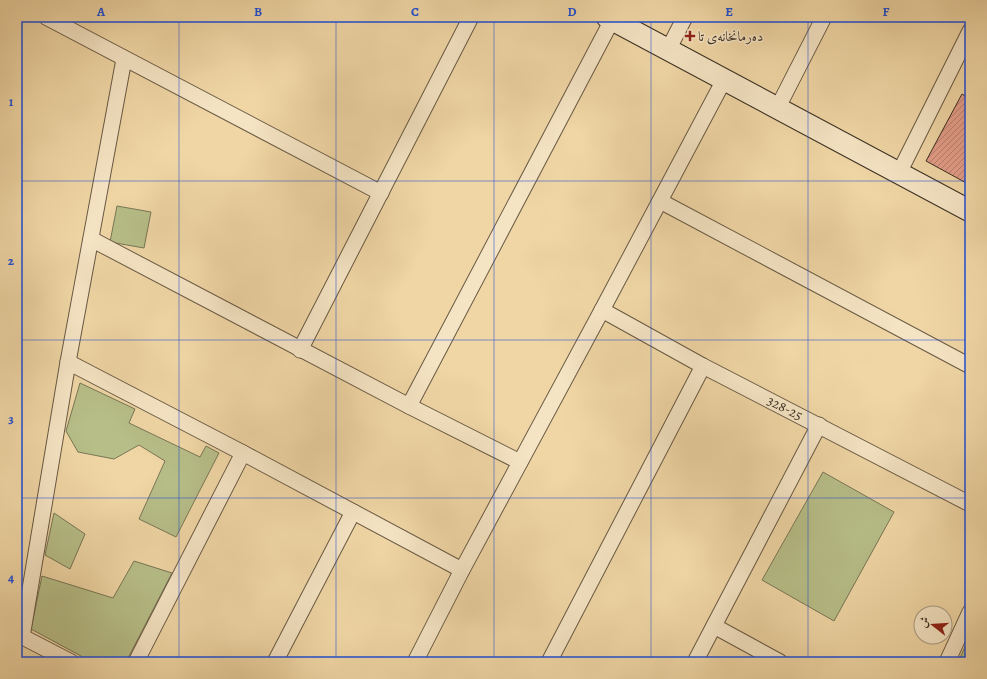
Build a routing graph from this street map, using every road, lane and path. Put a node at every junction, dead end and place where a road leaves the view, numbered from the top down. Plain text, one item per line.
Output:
1 (46, 17) edge
2 (471, 17) edge
3 (685, 17) edge
4 (824, 17) edge
5 (609, 18) edge
6 (970, 31) edge
7 (668, 50) junction
8 (124, 59) junction
9 (724, 80) junction
10 (777, 109) junction
11 (900, 173) junction
12 (381, 194) junction
13 (660, 201) junction
14 (970, 211) edge
15 (91, 239) junction
16 (602, 310) junction
17 (300, 350) junction
18 (68, 362) junction
19 (703, 366) junction
20 (970, 366) edge
21 (409, 406) junction
22 (819, 425) junction
23 (243, 453) junction
24 (520, 462) junction
25 (970, 504) edge
26 (353, 512) junction
27 (462, 570) junction
28 (970, 612) edge
29 (714, 626) junction
30 (19, 635) edge
31 (72, 662) edge
32 (136, 662) edge
33 (274, 662) edge
34 (415, 662) edge
35 (549, 662) edge
36 (695, 662) edge
37 (780, 662) edge
38 (947, 662) edge

1 - 8 street
2 - 12 street
3 - 7 street
4 - 10 street
5 - 7 street
5 - 21 street
6 - 11 street
7 - 9 street
8 - 12 street
8 - 15 street
9 - 10 street
9 - 13 street
10 - 11 street
11 - 14 street
12 - 17 street
13 - 16 street
13 - 20 street
15 - 17 street
15 - 18 street
16 - 19 street, 328-25
16 - 24 street
17 - 21 street
18 - 23 street
18 - 30 street
19 - 22 street, 328-25
19 - 35 street
21 - 24 street
22 - 25 street, 328-25
22 - 29 street
23 - 26 street
23 - 32 street
24 - 27 street
26 - 27 street
26 - 33 street
27 - 34 street
28 - 38 street
29 - 36 street
29 - 37 street
30 - 31 street

